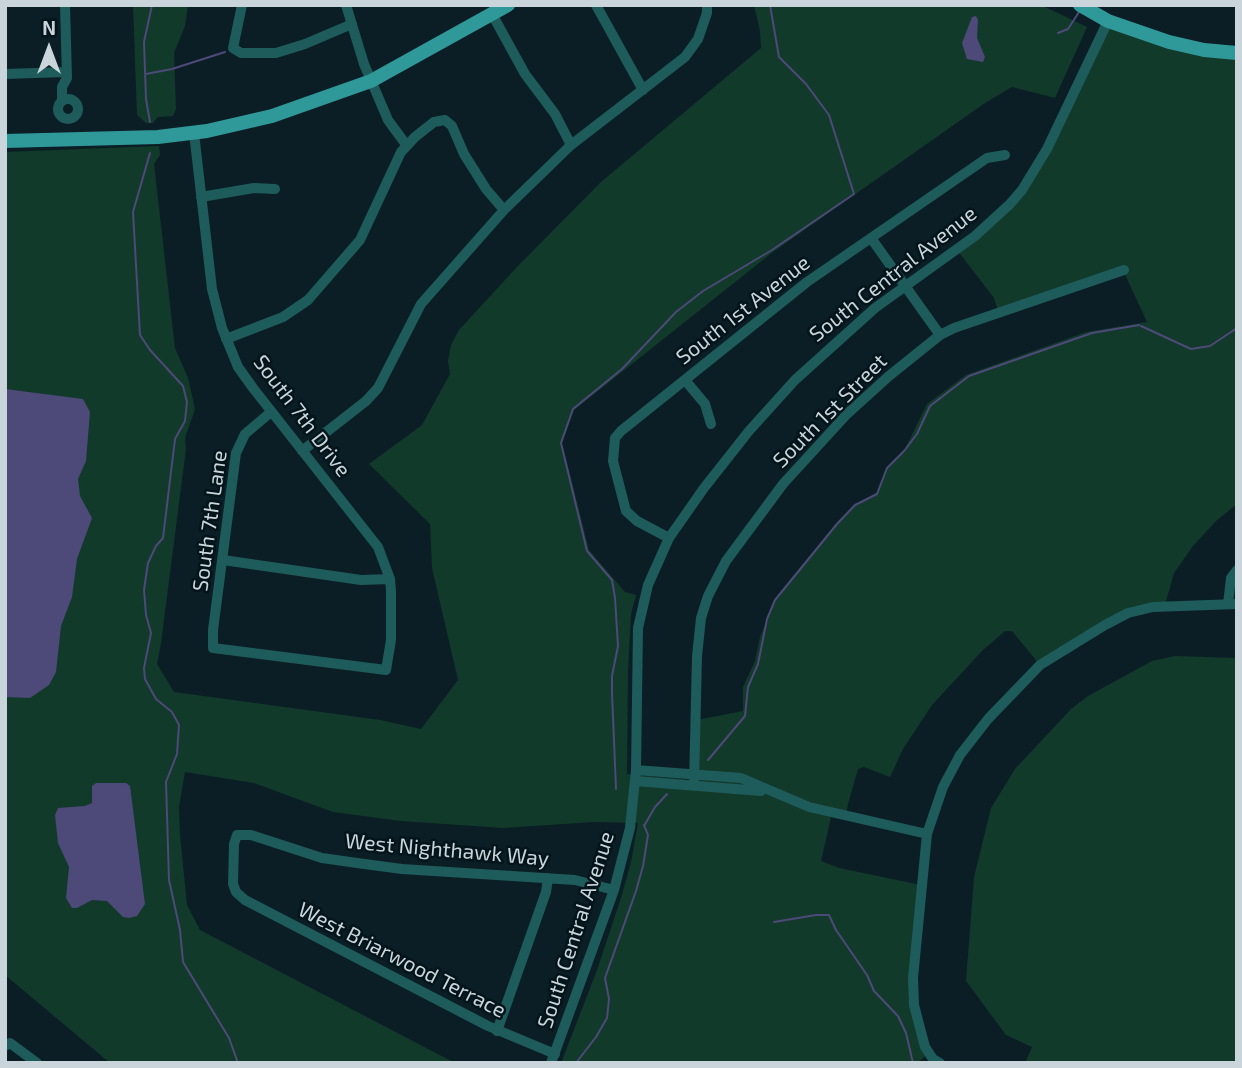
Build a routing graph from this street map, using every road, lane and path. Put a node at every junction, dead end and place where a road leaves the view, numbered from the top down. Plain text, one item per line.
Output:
1 (65, 5) edge
2 (243, 5) edge
3 (346, 5) edge
4 (508, 5) edge
5 (596, 5) edge
6 (707, 5) edge
7 (1082, 6) edge
8 (492, 14) junction
9 (1108, 20) junction
10 (352, 24) junction
11 (1237, 53) edge
12 (5, 74) edge
13 (66, 75) junction
14 (371, 81) junction
15 (643, 90) junction
16 (62, 101) junction
17 (74, 101) junction
18 (67, 119) junction
19 (194, 133) junction
20 (68, 139) junction
21 (5, 141) edge
22 (571, 145) junction
23 (407, 146) junction
24 (1005, 155) dead end
25 (275, 189) dead end
26 (201, 197) junction
27 (503, 210) junction
28 (871, 238) junction
29 (1124, 270) dead end
30 (904, 286) junction
31 (940, 335) junction
32 (226, 339) junction
33 (685, 380) junction
34 (271, 412) junction
35 (711, 424) dead end
36 (302, 451) junction
37 (669, 538) junction
38 (223, 560) junction
39 (1237, 570) edge
40 (390, 579) junction
41 (1232, 604) edge
42 (386, 670) joint
43 (636, 776) junction
44 (694, 780) junction
45 (926, 834) junction
46 (548, 878) junction
47 (614, 890) junction
48 (236, 892) joint
49 (497, 1031) junction
50 (8, 1044) edge
51 (553, 1059) edge
52 (37, 1063) edge
53 (940, 1063) edge

1 - 13 street
2 - 10 street
3 - 10 street
4 - 8 main road
5 - 15 street
6 - 15 street
7 - 9 main road
8 - 14 main road
8 - 22 street
9 - 11 main road
9 - 30 street, South Central Avenue
10 - 14 street
12 - 13 street
13 - 16 street
13 - 17 street
14 - 19 main road
14 - 23 street
15 - 22 street
16 - 17 street
16 - 18 street
17 - 18 street
18 - 20 street
19 - 20 main road
19 - 26 street, South 7th Drive
20 - 21 main road
22 - 27 street
23 - 27 street
23 - 32 street
24 - 28 street, South 1st Avenue
25 - 26 street
26 - 32 street, South 7th Drive
27 - 36 street
28 - 30 street
28 - 33 street, South 1st Avenue
29 - 31 street, South 1st Street
30 - 31 street
30 - 37 street, South Central Avenue
31 - 44 street, South 1st Street
32 - 34 street, South 7th Drive
33 - 35 street
33 - 37 street, South 1st Avenue
34 - 36 street, South 7th Drive
34 - 38 street, South 7th Lane
36 - 40 street, South 7th Drive
37 - 43 street, South Central Avenue
38 - 40 street
38 - 42 street, South 7th Lane
39 - 41 street
40 - 42 street, South 7th Drive
41 - 45 street
43 - 44 street
43 - 47 street, South Central Avenue
44 - 45 street
45 - 53 street
46 - 47 street, West Nighthawk Way
46 - 48 street, West Nighthawk Way
46 - 49 street
47 - 51 street, South Central Avenue
48 - 49 street, West Briarwood Terrace
49 - 51 street, West Briarwood Terrace
50 - 52 street

